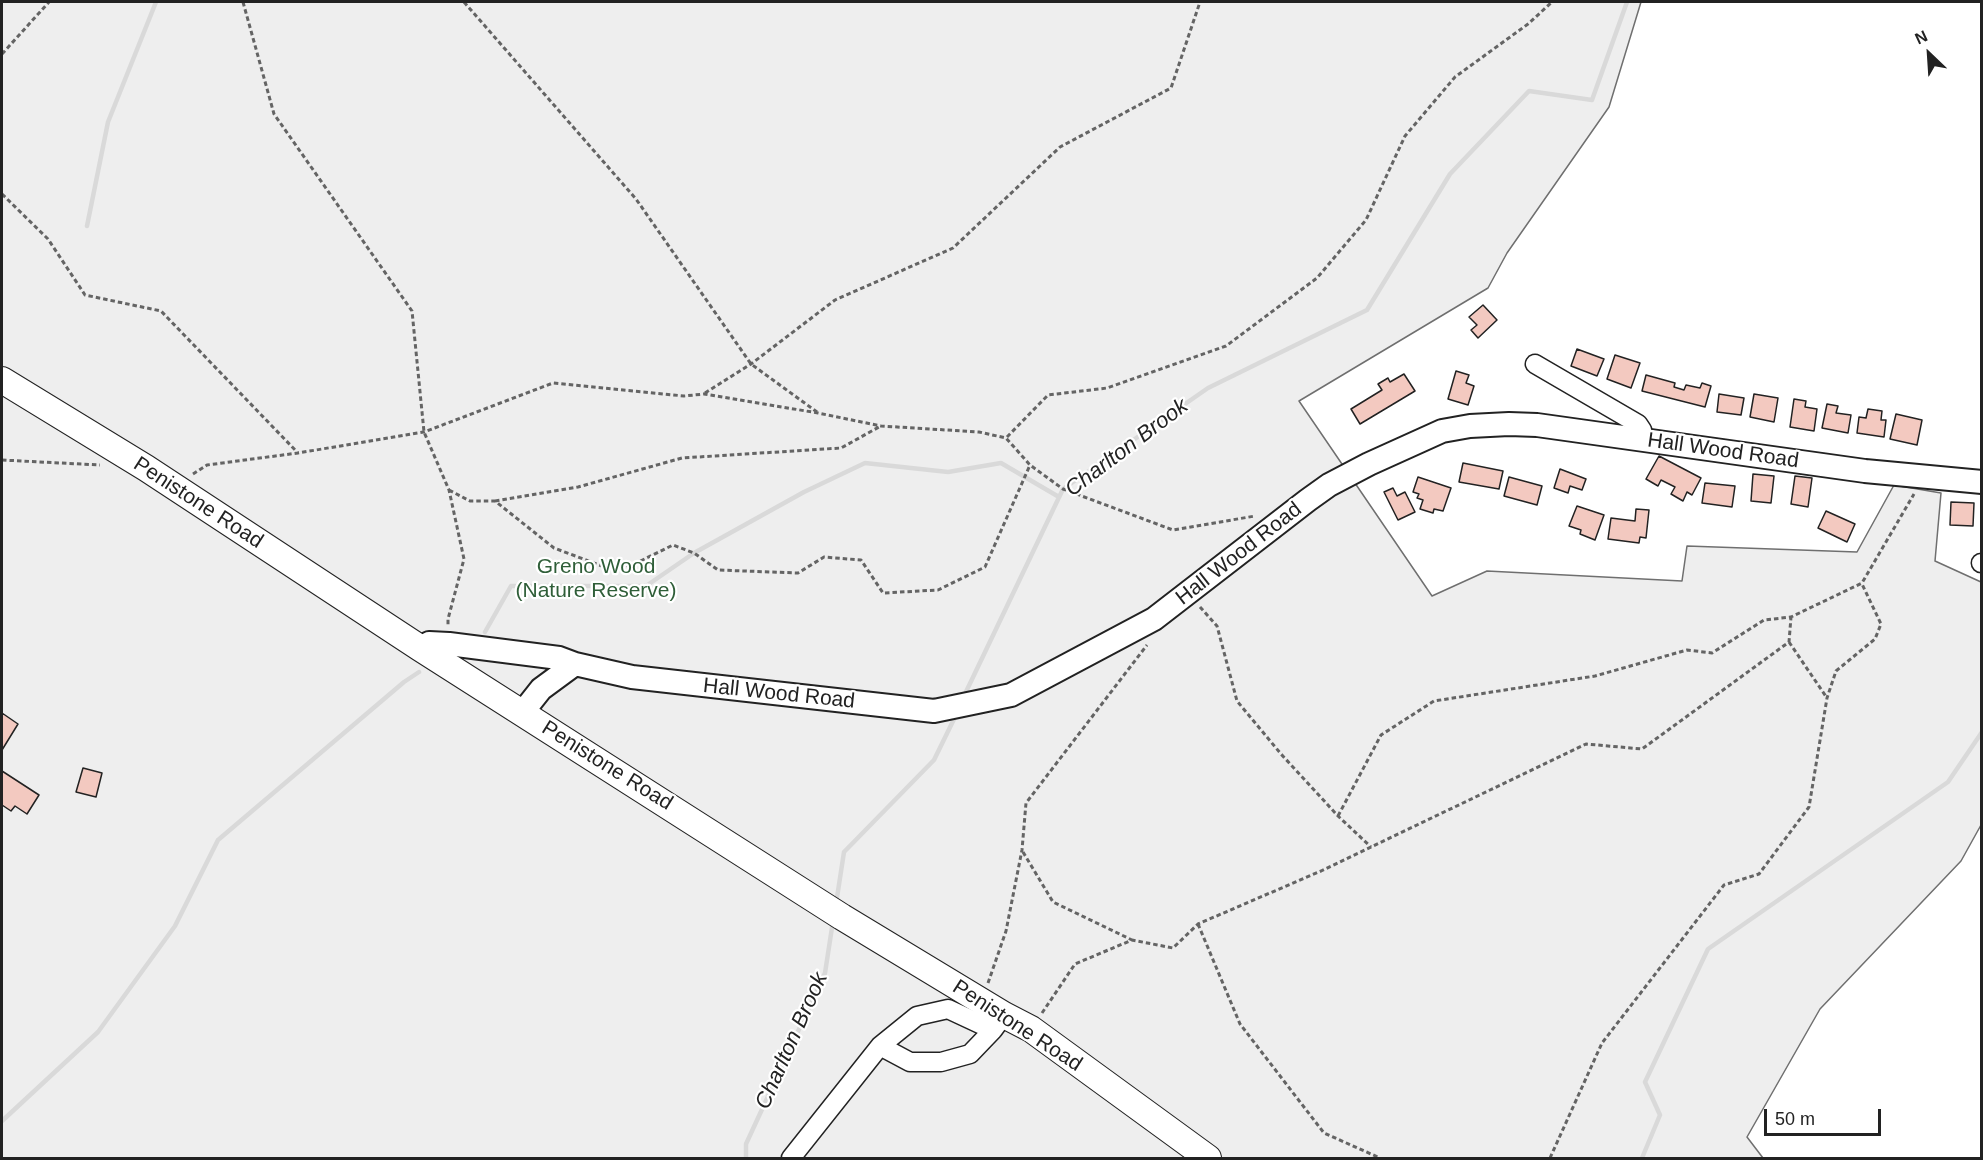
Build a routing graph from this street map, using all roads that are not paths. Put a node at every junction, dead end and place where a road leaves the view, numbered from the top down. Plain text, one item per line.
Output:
1 (1535, 364) dead end
2 (2, 380) edge
3 (1643, 440) junction
4 (1982, 482) edge
5 (420, 648) junction
6 (574, 664) junction
7 (522, 713) junction
8 (998, 1022) junction
9 (880, 1046) junction
10 (791, 1158) edge
11 (1208, 1158) edge

1 - 3 lane
2 - 5 highway, Penistone Road
3 - 4 main road, Hall Wood Road
3 - 6 main road, Hall Wood Road
5 - 6 main road, Hall Wood Road
5 - 7 highway, Penistone Road
6 - 7 main road
7 - 8 highway, Penistone Road
8 - 9 lane
8 - 9 lane
8 - 11 highway, Penistone Road
9 - 10 lane

